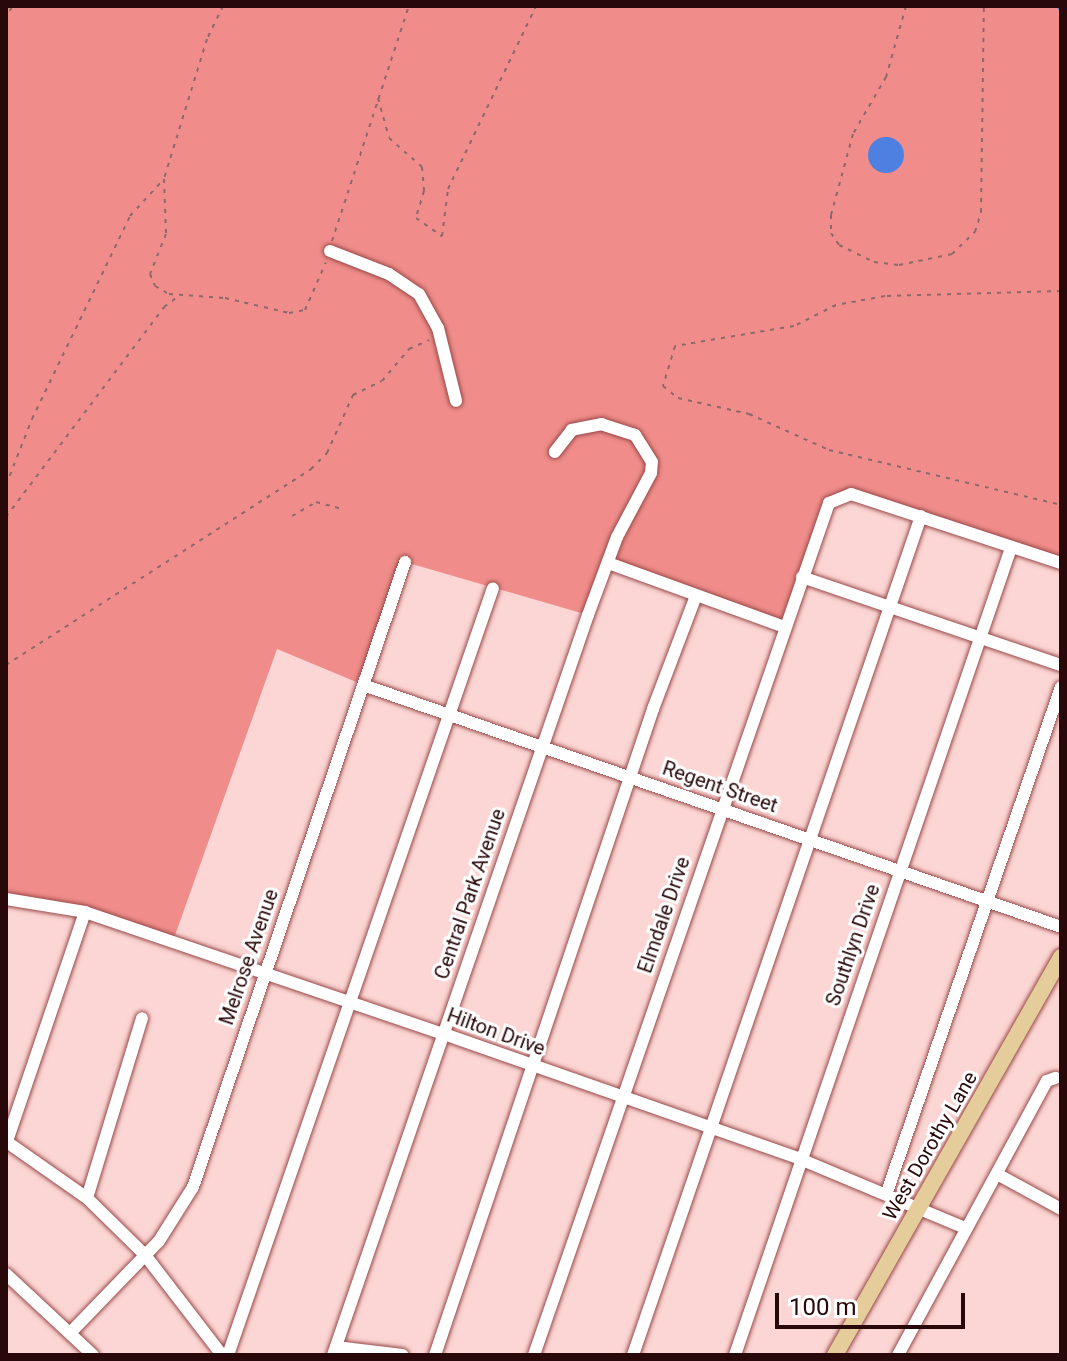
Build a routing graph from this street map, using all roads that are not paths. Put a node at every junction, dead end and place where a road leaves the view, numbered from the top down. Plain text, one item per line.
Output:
1 (330, 251) road end
2 (456, 401) dead end
3 (555, 452) dead end
4 (921, 516) junction
5 (1011, 548) junction
6 (405, 562) dead end
7 (608, 563) junction
8 (1061, 563) edge
9 (802, 577) junction
10 (493, 588) dead end
11 (696, 596) junction
12 (890, 607) junction
13 (785, 627) junction
14 (980, 636) junction
15 (1061, 665) edge
16 (366, 686) junction
17 (1061, 687) edge
18 (451, 717) junction
19 (541, 748) junction
20 (631, 778) junction
21 (723, 808) junction
22 (810, 839) junction
23 (900, 871) junction
24 (6, 899) edge
25 (987, 899) junction
26 (85, 912) junction
27 (1061, 927) edge
28 (1058, 967) edge
29 (264, 973) junction
30 (351, 1003) junction
31 (142, 1018) dead end
32 (444, 1034) junction
33 (532, 1066) junction
34 (1055, 1078) dead end
35 (622, 1096) junction
36 (710, 1128) junction
37 (6, 1143) edge
38 (800, 1159) junction
39 (997, 1174) junction
40 (887, 1192) junction
41 (87, 1198) junction
42 (919, 1205) junction
43 (1061, 1209) edge
44 (965, 1228) junction
45 (145, 1255) junction
46 (6, 1274) edge
47 (72, 1331) junction
48 (334, 1351) edge
49 (93, 1355) edge
50 (225, 1355) edge
51 (403, 1355) edge
52 (435, 1355) edge
53 (534, 1355) edge
54 (633, 1355) edge
55 (735, 1355) edge
56 (835, 1355) edge
57 (898, 1355) edge

1 - 2 street
3 - 7 street, Central Park Avenue
4 - 5 street
4 - 9 street, Elmdale Drive
4 - 12 street
5 - 8 street
5 - 14 street, Southlyn Drive
6 - 16 street, Melrose Avenue
7 - 11 street
7 - 19 street, Central Park Avenue
9 - 12 street
9 - 13 street, Elmdale Drive
10 - 18 street
11 - 13 street
11 - 20 street
12 - 14 street
12 - 22 street
13 - 21 street, Elmdale Drive
14 - 15 street
14 - 23 street, Southlyn Drive
16 - 18 street, Regent Street
16 - 29 street, Melrose Avenue
17 - 25 street
18 - 19 street, Regent Street
18 - 30 street
19 - 20 street, Regent Street
19 - 32 street, Central Park Avenue
20 - 21 street, Regent Street
20 - 33 street
21 - 22 street, Regent Street
21 - 35 street, Elmdale Drive
22 - 23 street, Regent Street
22 - 36 street
23 - 25 street, Regent Street
23 - 38 street, Southlyn Drive
24 - 26 street, Hilton Drive
25 - 27 street, Regent Street
25 - 40 street
26 - 29 street, Hilton Drive
26 - 37 street
28 - 42 main road, West Dorothy Lane
29 - 30 street, Hilton Drive
29 - 45 street, Melrose Avenue
30 - 32 street, Hilton Drive
30 - 50 street
31 - 41 street
32 - 33 street, Hilton Drive
32 - 48 street, Central Park Avenue
33 - 35 street, Hilton Drive
33 - 52 street
34 - 39 street
35 - 36 street, Hilton Drive
35 - 53 street, Elmdale Drive
36 - 38 street, Hilton Drive
36 - 54 street
37 - 41 street
38 - 40 street, Hilton Drive
38 - 55 street, Southlyn Drive
39 - 43 street
39 - 44 street
40 - 42 street, Hilton Drive
41 - 45 street
42 - 44 street, Hilton Drive
42 - 56 main road, West Dorothy Lane
44 - 57 street
45 - 47 street, Melrose Avenue
45 - 50 street
46 - 47 street
47 - 49 street
48 - 51 street

